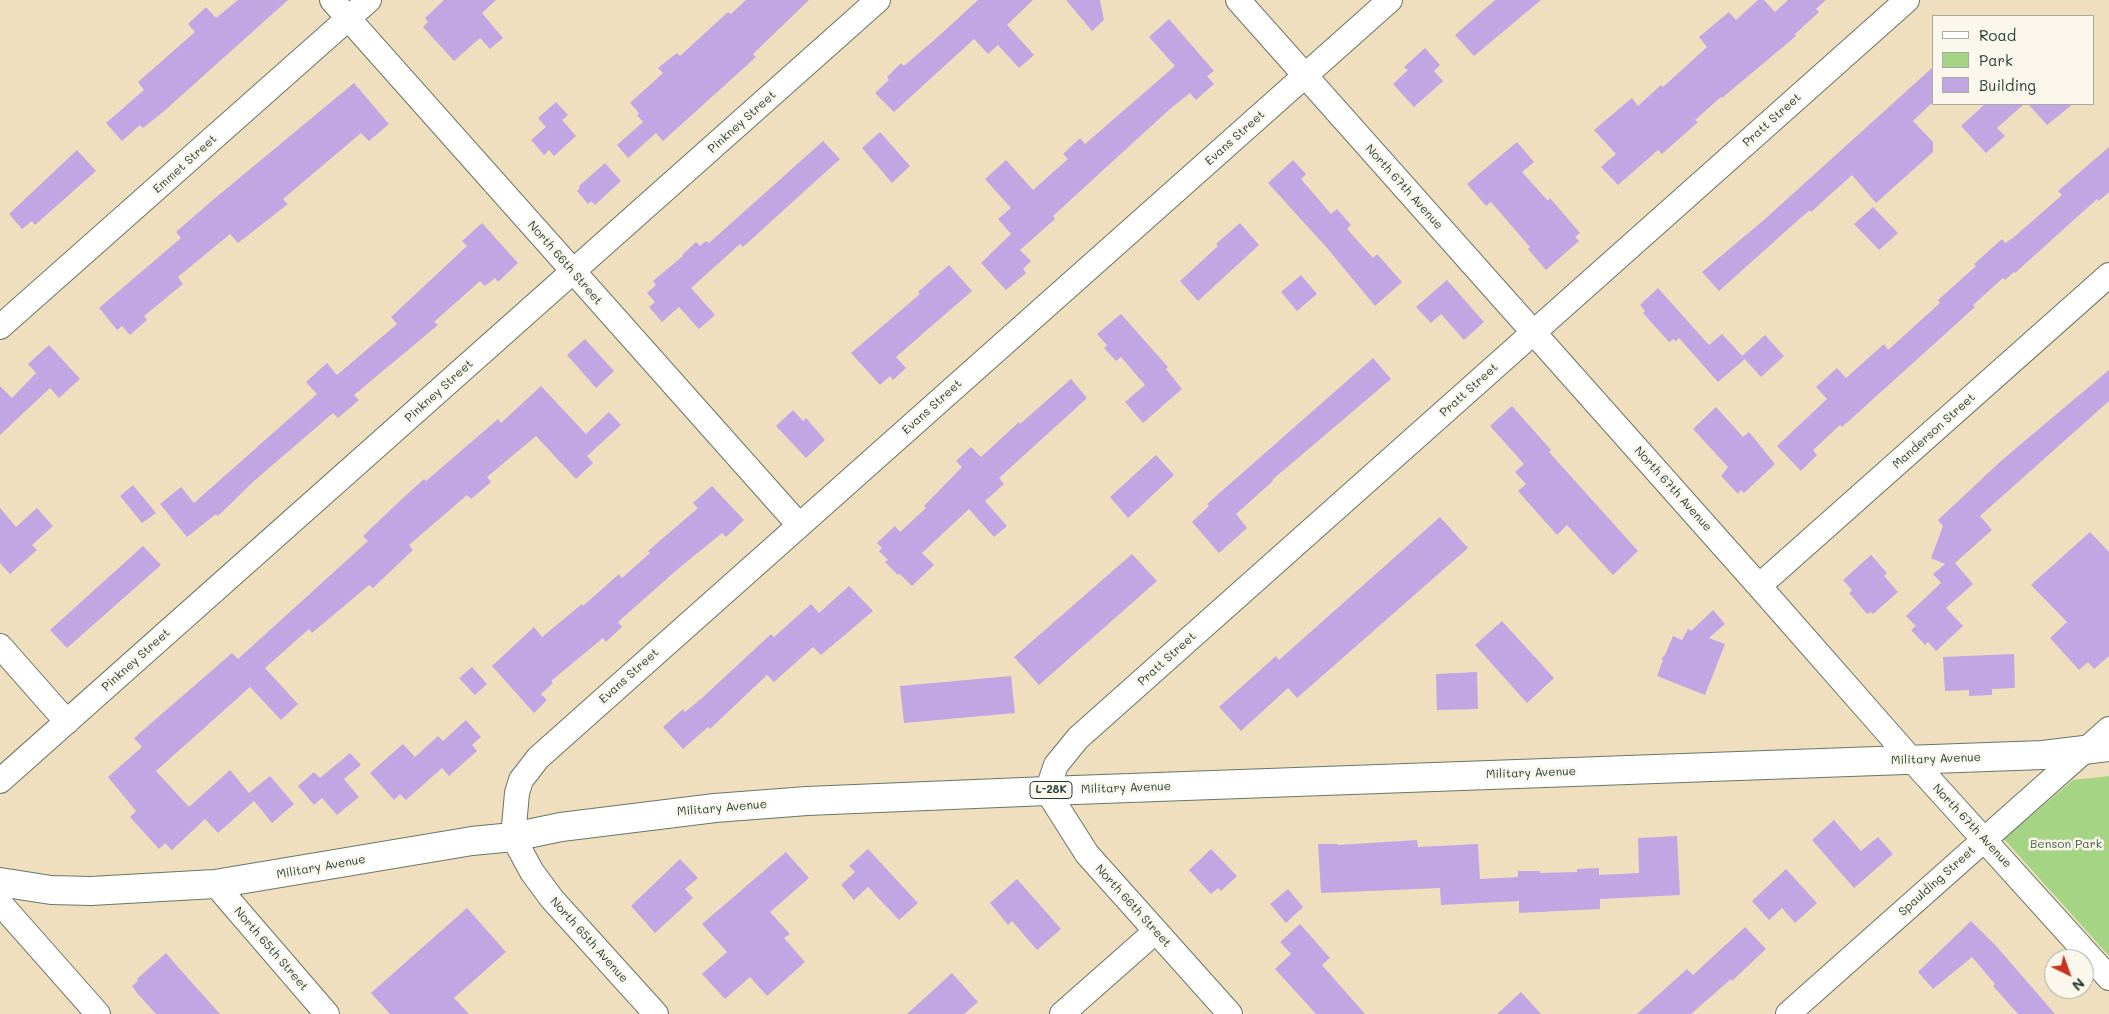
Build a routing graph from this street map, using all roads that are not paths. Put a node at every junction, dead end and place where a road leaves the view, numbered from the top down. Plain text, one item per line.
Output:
1 (332, 0) edge
2 (369, 0) edge
3 (878, 0) edge
4 (1238, 0) edge
5 (1390, 0) edge
6 (1907, 0) edge
7 (348, 19) junction
8 (1305, 76) junction
9 (573, 272) junction
10 (2109, 275) edge
11 (0, 327) edge
12 (1533, 333) junction
13 (799, 525) junction
14 (1759, 586) junction
15 (0, 646) edge
16 (67, 722) junction
17 (2109, 729) edge
18 (2098, 748) edge
19 (1910, 759) junction
20 (0, 781) edge
21 (1047, 791) junction
22 (513, 837) junction
23 (1985, 839) junction
24 (0, 882) edge
25 (215, 884) junction
26 (0, 903) edge
27 (1156, 931) junction
28 (2109, 978) edge
29 (98, 1014) edge
30 (327, 1014) edge
31 (656, 1014) edge
32 (1062, 1014) edge
33 (1230, 1014) edge
34 (1788, 1014) edge

1 - 7 street, North 66th Street
2 - 7 street, Emmet Street
3 - 9 street, Pinkney Street
4 - 8 street, North 67th Avenue
5 - 8 street, Evans Street
6 - 12 street, Pratt Street
7 - 9 street, North 66th Street
7 - 11 street, Emmet Street
8 - 12 street, North 67th Avenue
8 - 13 street, Evans Street
9 - 13 street, North 66th Street
9 - 16 street, Pinkney Street
10 - 14 street, Manderson Street
12 - 14 street, North 67th Avenue
12 - 21 street, Pratt Street
13 - 22 street, Evans Street
14 - 19 street, North 67th Avenue
15 - 16 street
16 - 20 street, Pinkney Street
17 - 18 street, Spaulding Street
18 - 19 main road, Military Avenue / L-28K
18 - 23 street, Spaulding Street
19 - 21 main road, Military Avenue / L-28K
19 - 23 street, North 67th Avenue
21 - 22 main road, Military Avenue / L-28K
21 - 27 street, North 66th Street
22 - 25 main road, Military Avenue / L-28K
22 - 31 street, North 65th Avenue
23 - 28 street, North 67th Avenue
23 - 34 street, Spaulding Street
24 - 25 main road, Military Avenue / L-28K
25 - 30 street, North 65th Street
26 - 29 street
27 - 32 street
27 - 33 street, North 66th Street

